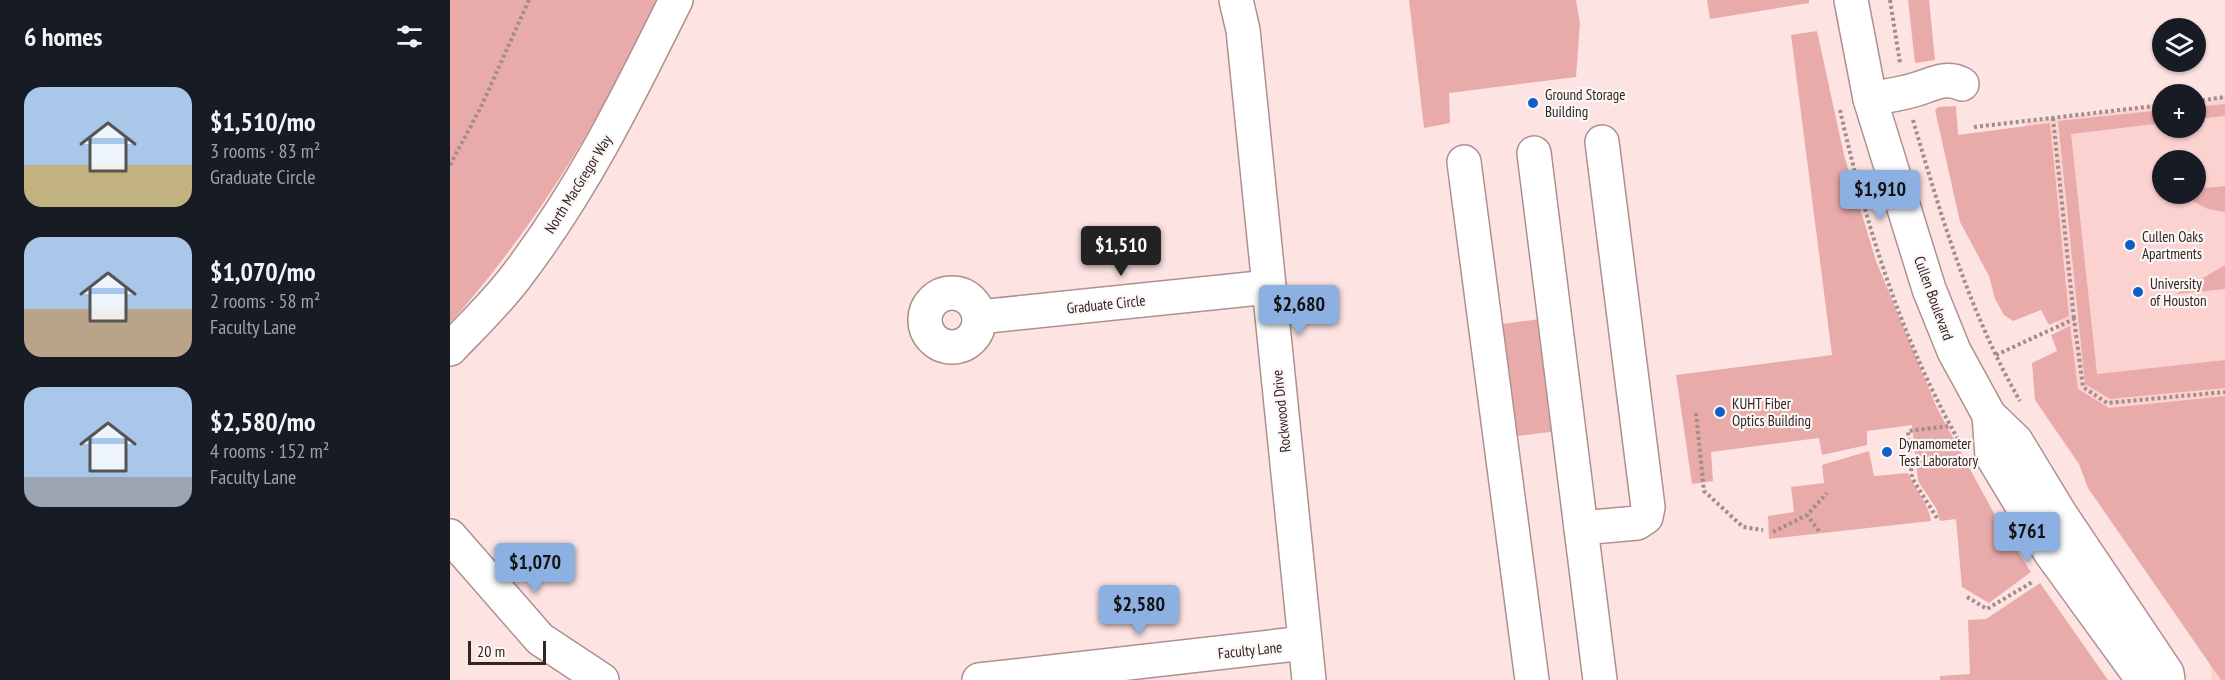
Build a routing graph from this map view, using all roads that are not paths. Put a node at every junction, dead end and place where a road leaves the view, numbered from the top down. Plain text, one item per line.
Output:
1 (676, 0) edge
2 (1236, 0) edge
3 (1851, 0) edge
4 (1966, 83) dead end
5 (1870, 99) junction
6 (1602, 142) dead end
7 (1534, 153) dead end
8 (1464, 162) dead end
9 (1269, 287) junction
10 (978, 317) dead end
11 (450, 349) edge
12 (1989, 416) junction
13 (1581, 528) junction
14 (450, 536) edge
15 (1305, 643) junction
16 (602, 680) edge
17 (979, 680) edge
18 (1309, 680) edge
19 (1532, 680) edge
20 (1600, 680) edge
21 (2143, 680) edge
22 (2168, 680) edge

1 - 11 street, North MacGregor Way
2 - 9 street, Rockwood Drive
3 - 5 street, Cullen Boulevard
4 - 5 street
5 - 12 street, Cullen Boulevard
6 - 13 street
7 - 13 street
8 - 19 street
9 - 10 street, Graduate Circle
9 - 15 street, Rockwood Drive
12 - 21 street, Cullen Boulevard
12 - 22 street, Cullen Boulevard
13 - 20 street
14 - 16 street
15 - 17 street, Faculty Lane
15 - 18 street, Rockwood Drive

